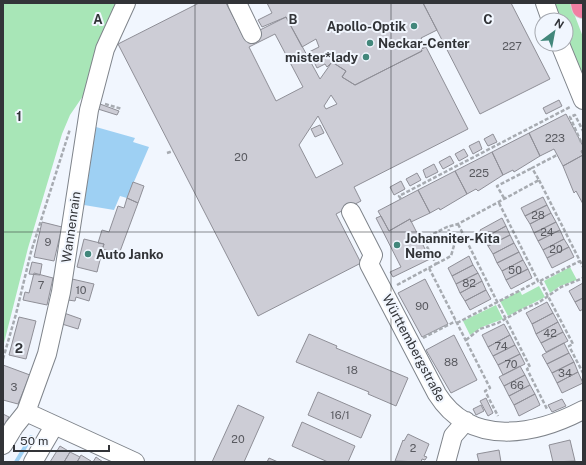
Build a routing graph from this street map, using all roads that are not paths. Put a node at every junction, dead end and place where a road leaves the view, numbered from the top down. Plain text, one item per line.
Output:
1 (126, 3) edge
2 (237, 3) edge
3 (582, 3) edge
4 (583, 7) edge
5 (252, 34) dead end
6 (562, 52) edge
7 (577, 103) edge
8 (351, 212) dead end
9 (583, 410) edge
10 (26, 412) junction
11 (466, 421) junction
12 (54, 426) junction
13 (3, 445) edge
14 (33, 462) edge
15 (135, 462) edge
16 (446, 462) edge

1 - 10 street, Wannenrain
2 - 5 street
3 - 4 highway
6 - 7 street
8 - 11 street, Württembergstraße
9 - 11 street, Württembergstraße
10 - 12 street
10 - 13 street, Wannenrain
11 - 16 street
12 - 14 street
12 - 15 street

